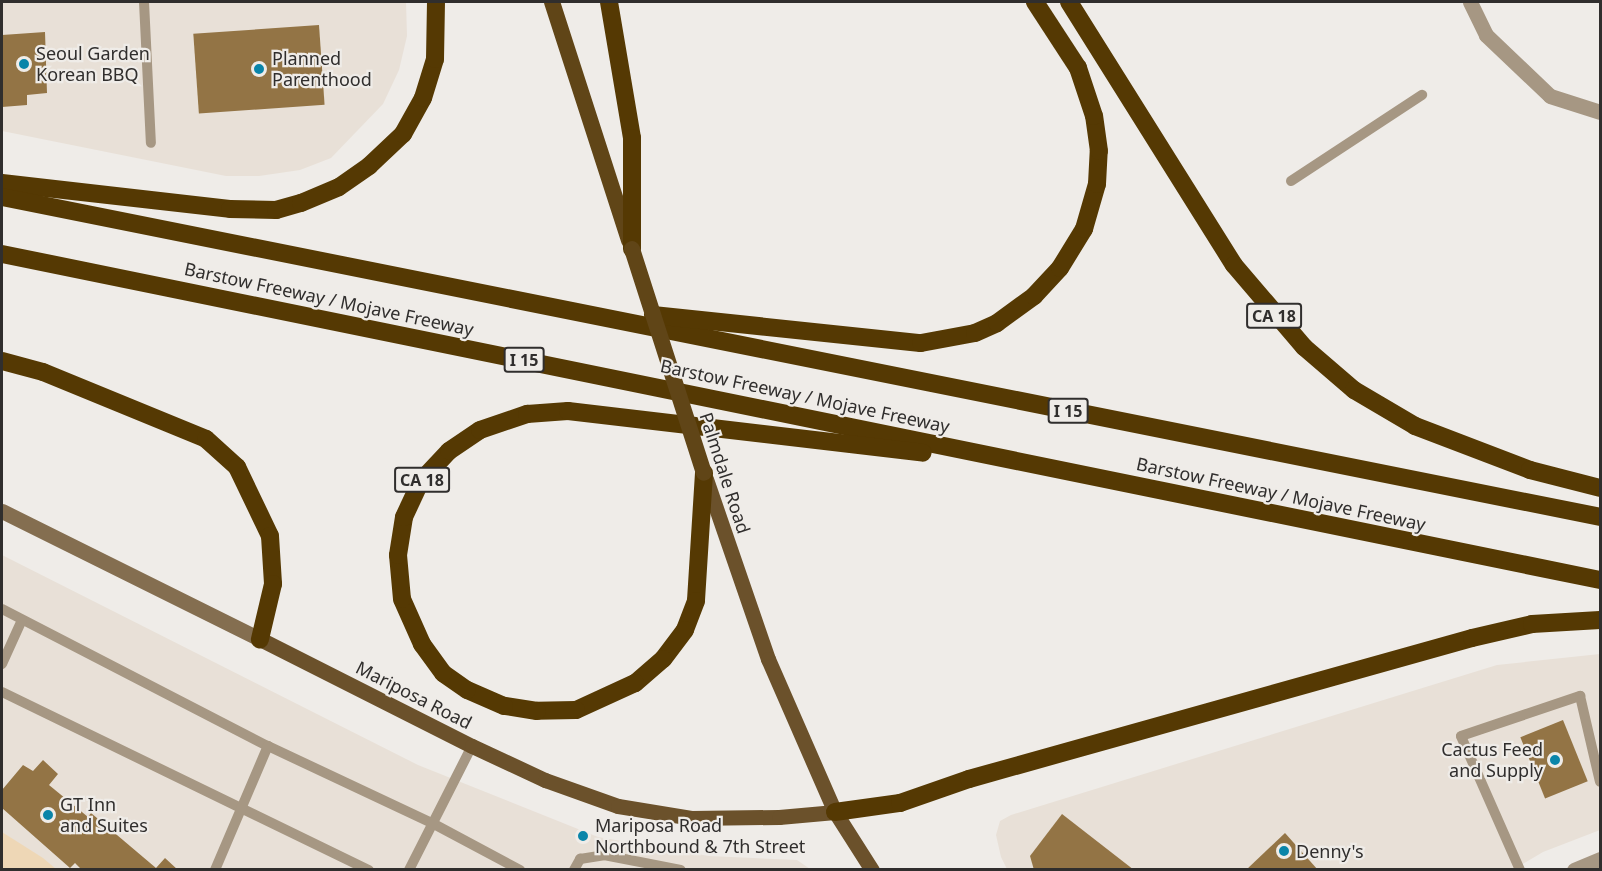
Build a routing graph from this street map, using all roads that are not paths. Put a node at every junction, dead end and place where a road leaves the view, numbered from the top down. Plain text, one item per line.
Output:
1 (144, 2) edge
2 (436, 2) edge
3 (552, 2) edge
4 (609, 2) edge
5 (1035, 2) edge
6 (1069, 2) edge
7 (1470, 2) edge
8 (1422, 95) dead end
9 (1600, 112) edge
10 (151, 143) dead end
11 (1292, 181) dead end
12 (2, 183) edge
13 (2, 197) edge
14 (632, 249) junction
15 (2, 254) edge
16 (537, 302) junction
17 (2, 361) edge
18 (1046, 467) junction
19 (704, 473) junction
20 (1600, 488) edge
21 (2, 512) edge
22 (1600, 517) edge
23 (1600, 580) edge
24 (2, 609) edge
25 (22, 620) junction
26 (1600, 620) edge
27 (260, 639) junction
28 (2, 664) edge
29 (2, 692) edge
30 (268, 746) junction
31 (472, 746) junction
32 (1600, 782) edge
33 (239, 810) junction
34 (834, 812) junction
35 (432, 823) junction
36 (1600, 859) edge
37 (215, 870) edge
38 (369, 870) edge
39 (409, 870) edge
40 (520, 870) edge
41 (574, 870) edge
42 (681, 870) edge
43 (872, 870) edge
44 (1520, 870) edge
45 (1574, 870) edge

1 - 10 lane
2 - 12 highway
3 - 14 highway, Palmdale Road
4 - 14 highway
5 - 16 highway
6 - 20 highway, CA 18
7 - 9 street
8 - 11 lane
13 - 16 highway, Barstow Freeway / Mojave Freeway / I 15
14 - 19 highway, Palmdale Road, bridge
15 - 18 highway, Barstow Freeway / Mojave Freeway / I 15
16 - 22 highway, Barstow Freeway / Mojave Freeway / I 15
17 - 27 highway
18 - 19 highway, CA 18
18 - 23 highway, Barstow Freeway / Mojave Freeway / I 15
19 - 34 main road, Palmdale Road
21 - 27 main road, Mariposa Road
24 - 25 lane
25 - 28 lane
25 - 30 lane
26 - 34 highway
27 - 31 main road, Mariposa Road
29 - 33 lane
30 - 33 lane
30 - 35 lane
31 - 34 main road, Mariposa Road
31 - 35 lane
32 - 44 lane
33 - 37 lane
33 - 38 lane
34 - 43 main road, Palmdale Road
35 - 39 lane
35 - 40 lane
36 - 45 street
41 - 42 lane

